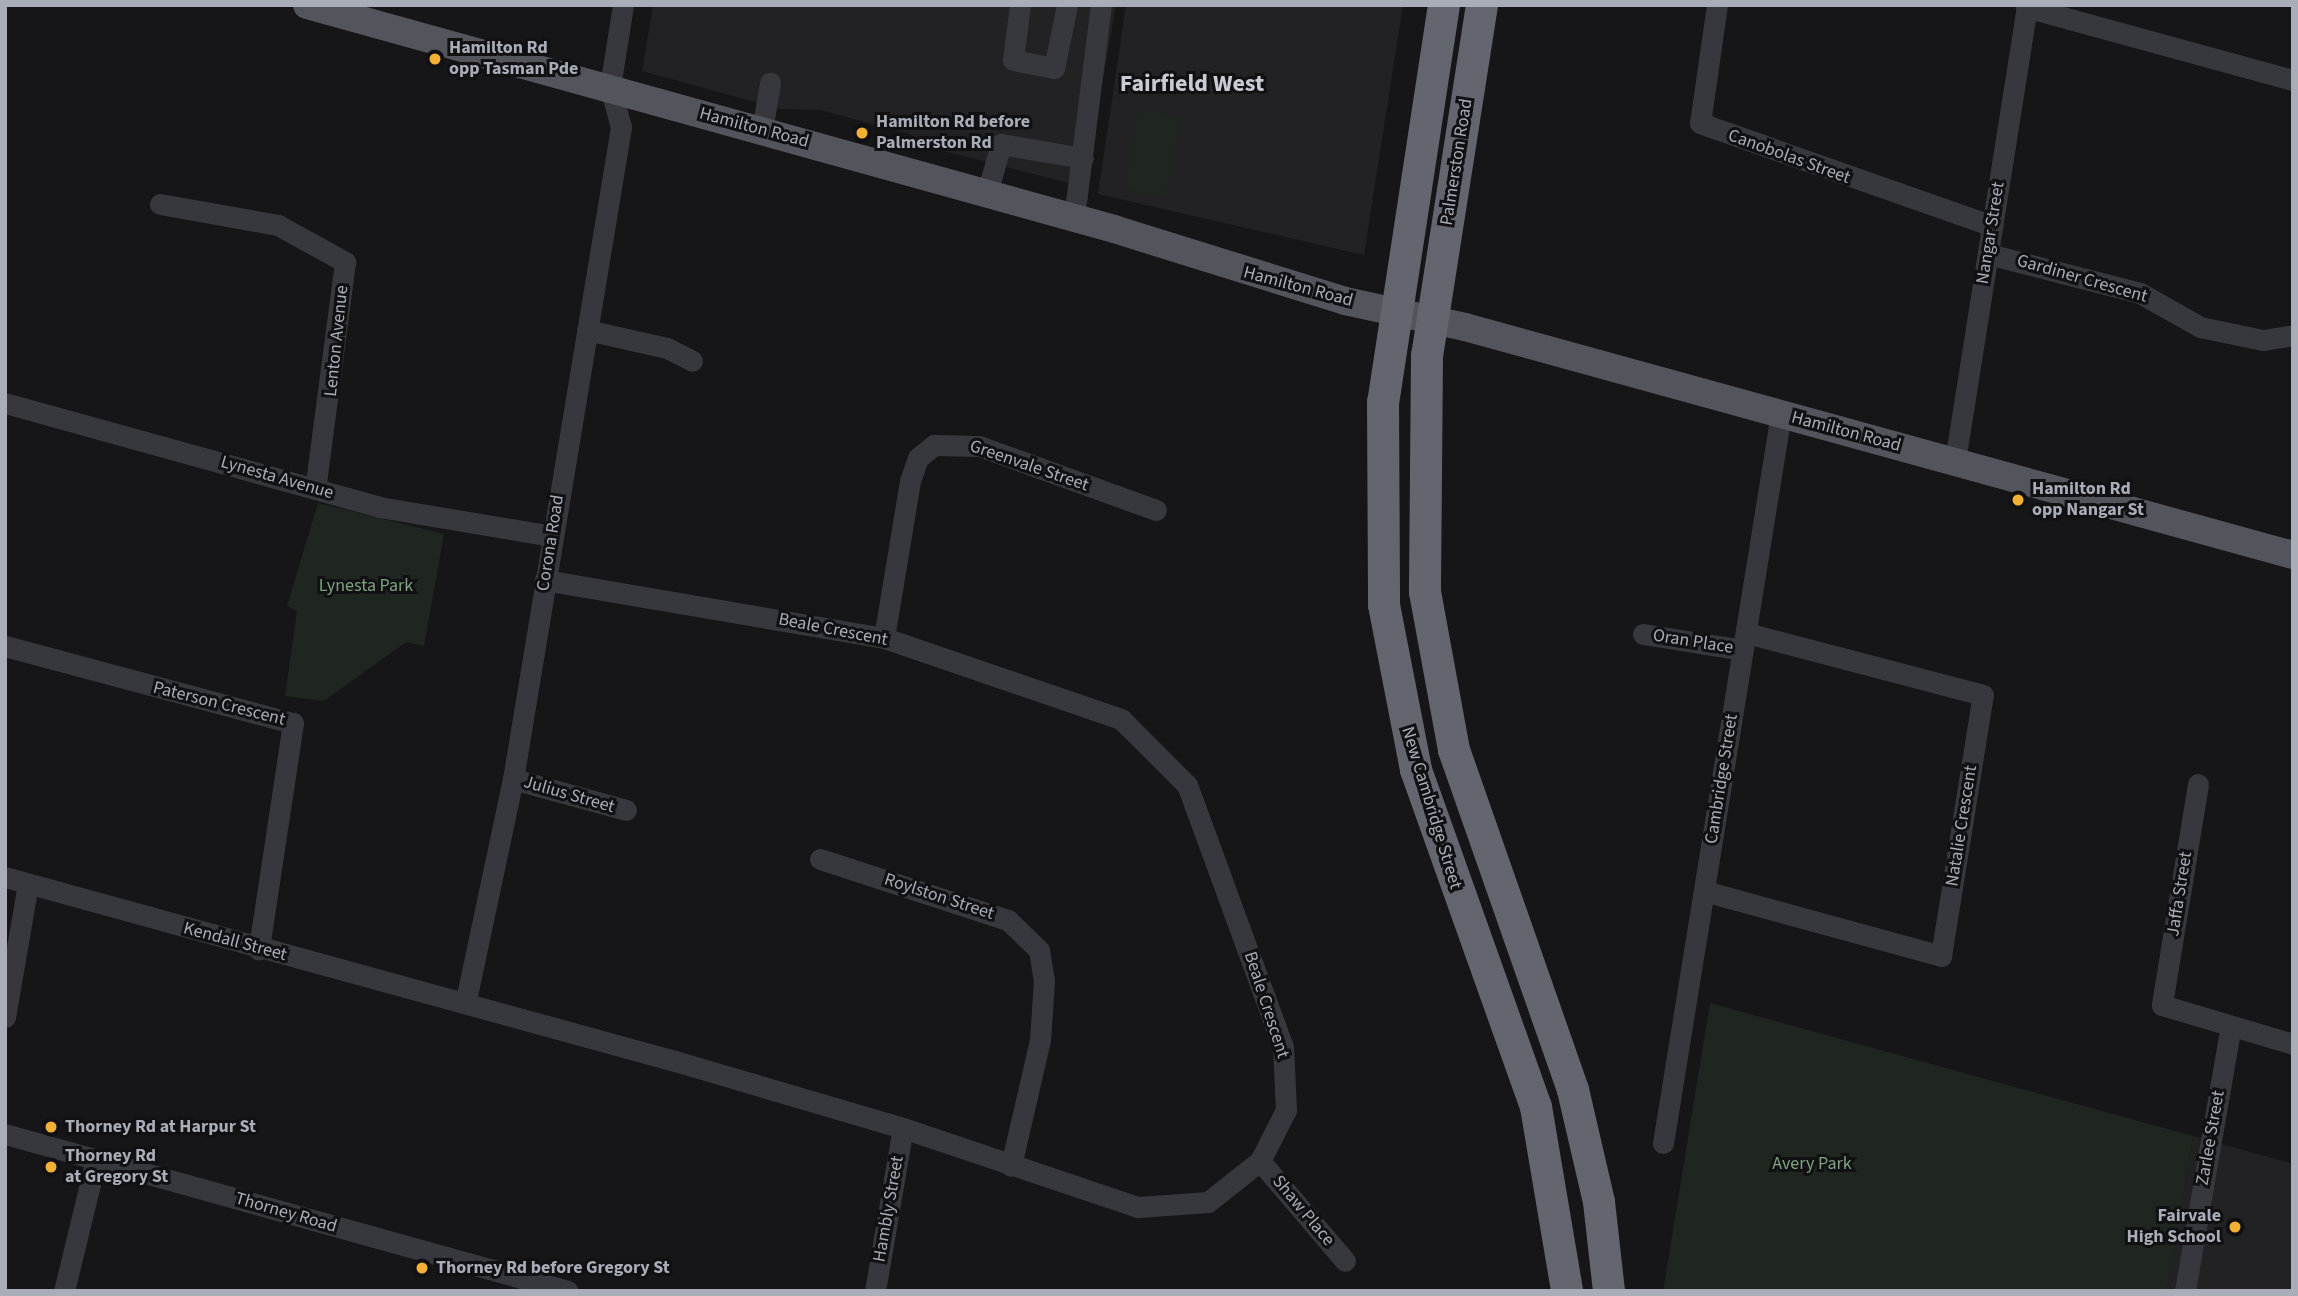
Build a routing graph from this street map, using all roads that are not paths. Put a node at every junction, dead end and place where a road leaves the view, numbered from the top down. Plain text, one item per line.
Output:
1 (307, 5) edge
2 (623, 5) edge
3 (1020, 5) edge
4 (1067, 5) edge
5 (1101, 5) edge
6 (1444, 5) edge
7 (1482, 5) edge
8 (1717, 5) edge
9 (2026, 6) edge
10 (2293, 80) edge
11 (770, 83) dead end
12 (610, 87) junction
13 (762, 130) junction
14 (1083, 158) junction
15 (986, 193) junction
16 (160, 204) dead end
17 (1074, 218) junction
18 (1992, 226) junction
19 (1989, 254) junction
20 (1394, 312) junction
21 (1433, 319) junction
22 (587, 330) junction
23 (2293, 335) edge
24 (692, 361) dead end
25 (5, 403) edge
26 (1781, 414) junction
27 (1955, 461) junction
28 (315, 489) junction
29 (1156, 510) dead end
30 (552, 536) junction
31 (2293, 555) edge
32 (545, 580) junction
33 (1643, 635) dead end
34 (884, 638) junction
35 (1744, 641) junction
36 (5, 646) edge
37 (513, 779) junction
38 (2198, 784) dead end
39 (626, 810) dead end
40 (820, 859) dead end
41 (5, 877) edge
42 (29, 884) junction
43 (1704, 891) junction
44 (259, 949) junction
45 (466, 1000) junction
46 (5, 1017) edge
47 (2231, 1026) junction
48 (2293, 1044) edge
49 (903, 1128) junction
50 (5, 1134) edge
51 (1663, 1143) dead end
52 (96, 1160) junction
53 (1261, 1161) junction
54 (1011, 1166) junction
55 (1345, 1261) dead end
56 (64, 1291) edge
57 (568, 1291) edge
58 (875, 1291) edge
59 (1567, 1291) edge
60 (1609, 1291) edge
61 (2185, 1291) edge

1 - 12 main road, Hamilton Road
2 - 12 street
3 - 4 street
5 - 14 street
6 - 20 highway
7 - 21 highway, Palmerston Road
8 - 18 street, Canobolas Street
9 - 10 street
9 - 18 street, Nangar Street
11 - 13 street
12 - 13 main road, Hamilton Road
12 - 22 street, Corona Road
13 - 15 main road, Hamilton Road
14 - 15 street
14 - 17 street
15 - 17 main road, Hamilton Road
16 - 28 street, Lenton Avenue
17 - 20 main road, Hamilton Road
18 - 19 street, Nangar Street
19 - 23 street, Gardiner Crescent
19 - 27 street, Nangar Street
20 - 21 main road, Hamilton Road
20 - 59 highway, New Cambridge Street
21 - 26 main road, Hamilton Road
21 - 60 highway
22 - 24 street
22 - 30 street, Corona Road
25 - 28 street, Lynesta Avenue
26 - 27 main road, Hamilton Road
26 - 35 street, Cambridge Street
27 - 31 main road, Hamilton Road
28 - 30 street, Lynesta Avenue
29 - 34 street, Greenvale Street
30 - 32 street, Corona Road
32 - 34 street, Beale Crescent
32 - 37 street, Corona Road
33 - 35 street, Oran Place
34 - 53 street, Beale Crescent
35 - 43 street, Cambridge Street
35 - 43 street, Natalie Crescent
36 - 44 street, Paterson Crescent
37 - 39 street, Julius Street
37 - 45 street, Corona Road
38 - 47 street, Jaffa Street
40 - 54 street, Roylston Street
41 - 42 street, Kendall Street
42 - 44 street, Kendall Street
42 - 46 street
43 - 51 street, Cambridge Street
44 - 45 street, Kendall Street
45 - 49 street, Beale Crescent
47 - 48 street
47 - 61 street, Zarlee Street
49 - 54 street, Beale Crescent
49 - 58 street, Hambly Street
50 - 52 street, Thorney Road
52 - 56 street
52 - 57 street, Thorney Road
53 - 54 street, Beale Crescent
53 - 55 street, Shaw Place

